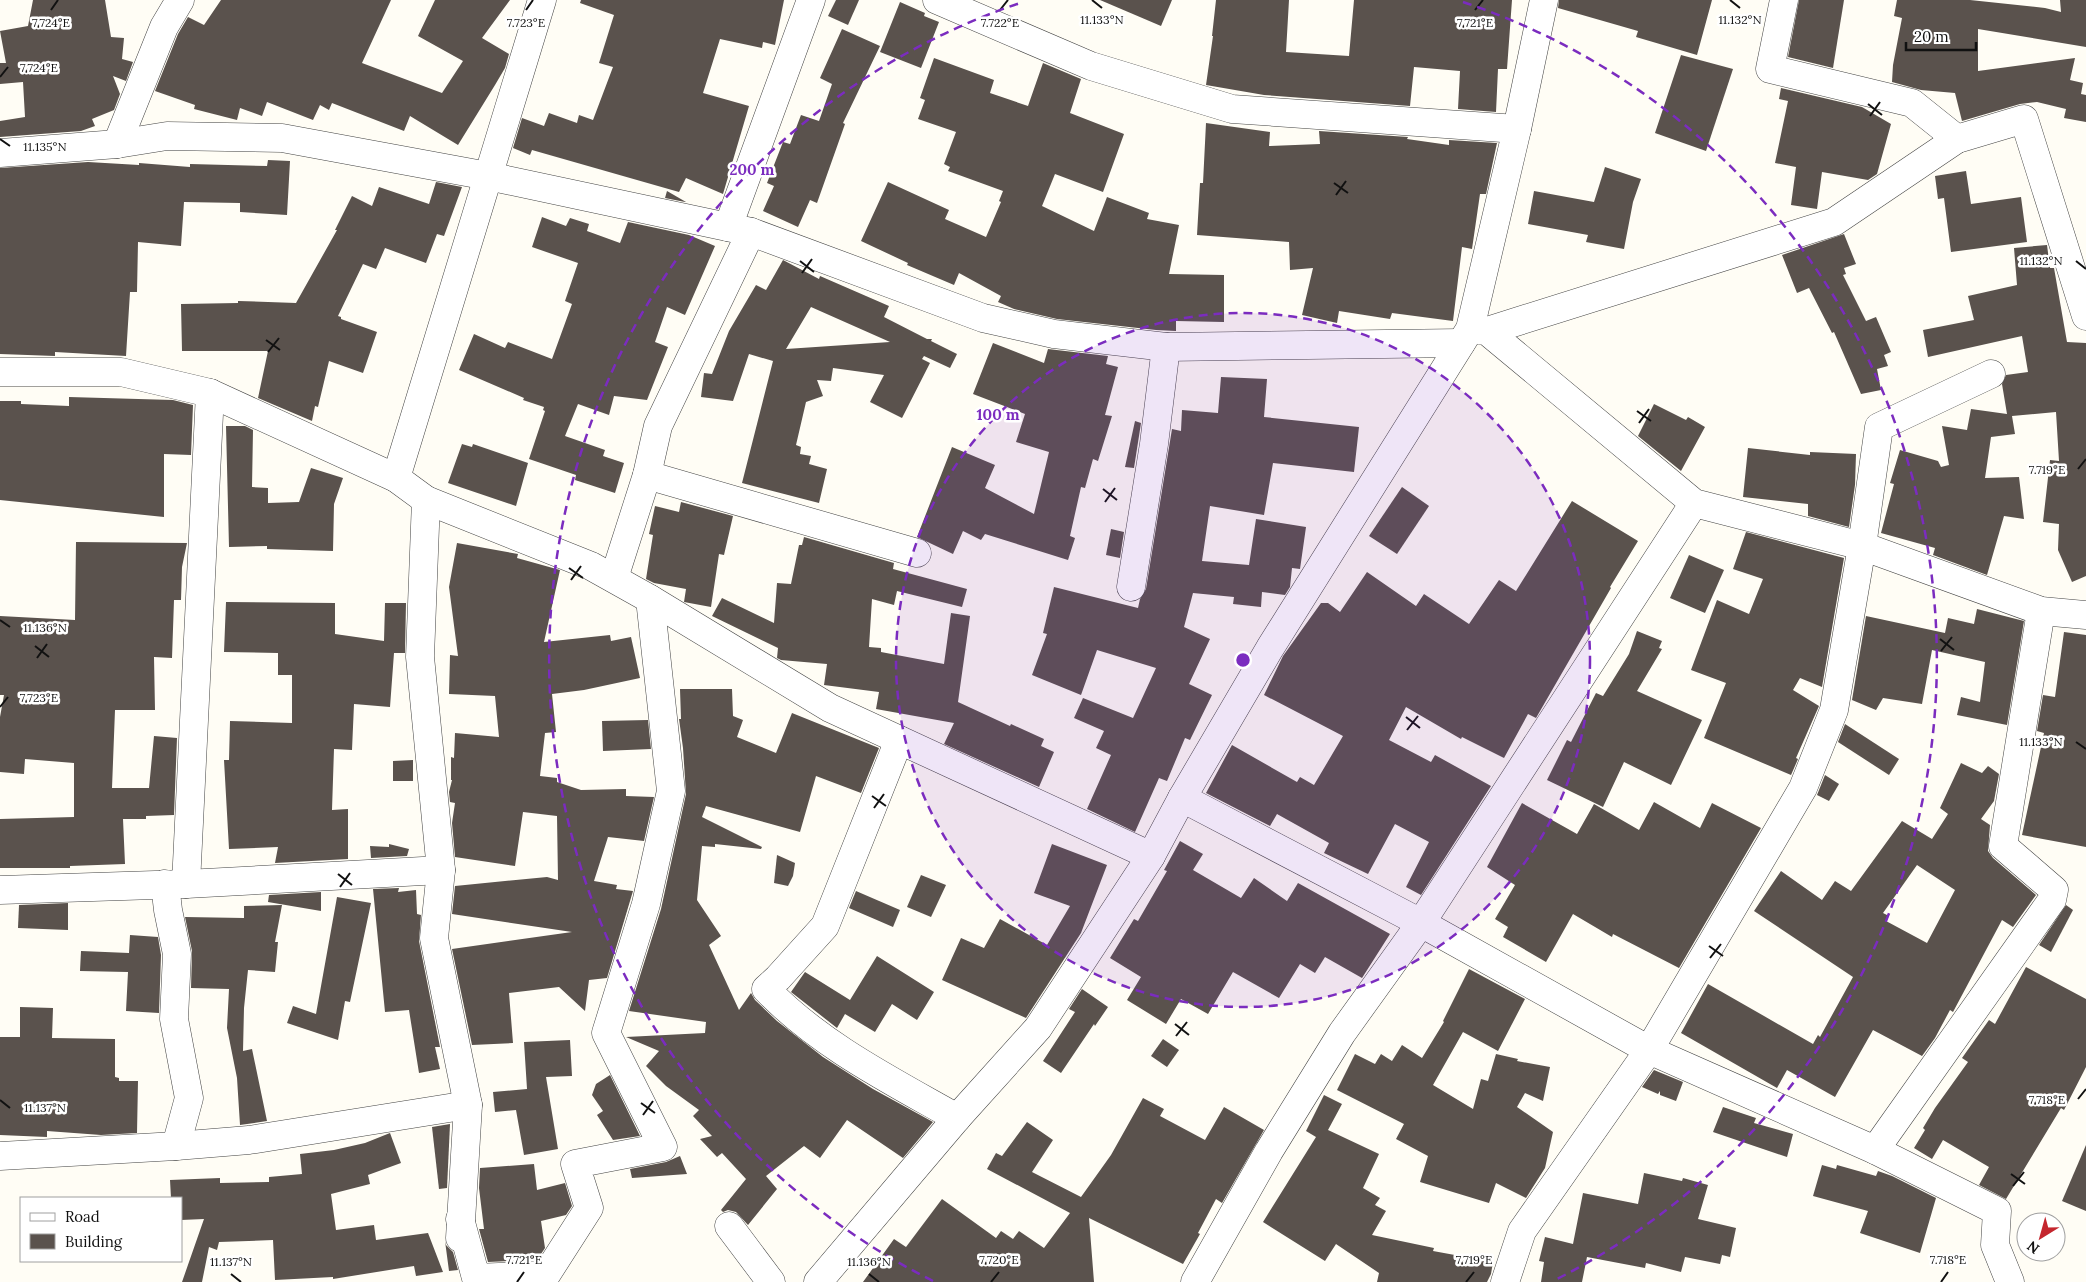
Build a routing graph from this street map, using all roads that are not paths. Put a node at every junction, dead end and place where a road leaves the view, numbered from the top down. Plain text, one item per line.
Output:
1 (180, 0) edge
2 (542, 0) edge
3 (811, 0) edge
4 (937, 0) edge
5 (1544, 0) edge
6 (1784, 0) edge
7 (1517, 129) junction
8 (1957, 139) junction
9 (117, 144) junction
10 (0, 153) edge
11 (488, 176) junction
12 (740, 229) junction
13 (2086, 316) edge
14 (1473, 334) junction
15 (1166, 347) junction
16 (0, 372) edge
17 (1991, 374) dead end
18 (210, 393) junction
19 (647, 475) junction
20 (396, 478) junction
21 (426, 500) junction
22 (1694, 503) junction
23 (1862, 546) junction
24 (917, 553) dead end
25 (614, 578) junction
26 (1131, 587) dead end
27 (650, 599) junction
28 (2041, 611) junction
29 (2086, 614) edge
30 (899, 740) junction
31 (1182, 798) junction
32 (1151, 856) junction
33 (442, 870) junction
34 (176, 884) junction
35 (0, 890) edge
36 (1420, 923) junction
37 (1648, 1050) junction
38 (468, 1105) junction
39 (957, 1118) junction
40 (176, 1146) junction
41 (1875, 1150) junction
42 (0, 1156) edge
43 (460, 1219) junction
44 (729, 1226) dead end
45 (461, 1282) edge
46 (771, 1282) edge
47 (818, 1282) edge
48 (1194, 1282) edge
49 (1505, 1282) edge
50 (2010, 1282) edge

1 - 9 street
2 - 11 street
3 - 12 street
4 - 7 street
5 - 7 street
6 - 8 street
7 - 14 street
8 - 13 street
8 - 14 street
9 - 10 street
9 - 11 street
11 - 12 street
11 - 20 street
12 - 15 street
12 - 19 street
14 - 15 street
14 - 22 street
14 - 31 street
15 - 26 street
16 - 18 street
17 - 23 street
18 - 20 street
18 - 34 street
19 - 24 street
19 - 25 street
20 - 21 street
21 - 25 street
21 - 33 street
22 - 23 street
22 - 36 street
23 - 28 street
23 - 37 street
25 - 27 street
27 - 30 street
27 - 43 street
28 - 29 street
28 - 41 street
30 - 32 street
30 - 39 street
31 - 32 street
31 - 36 street
32 - 39 street
33 - 34 street
33 - 38 street
34 - 35 street
34 - 40 street
36 - 37 street
36 - 48 street
37 - 41 street
37 - 49 street
38 - 40 street
38 - 43 street
39 - 47 street
40 - 42 street
41 - 50 street
43 - 45 street
44 - 46 street

